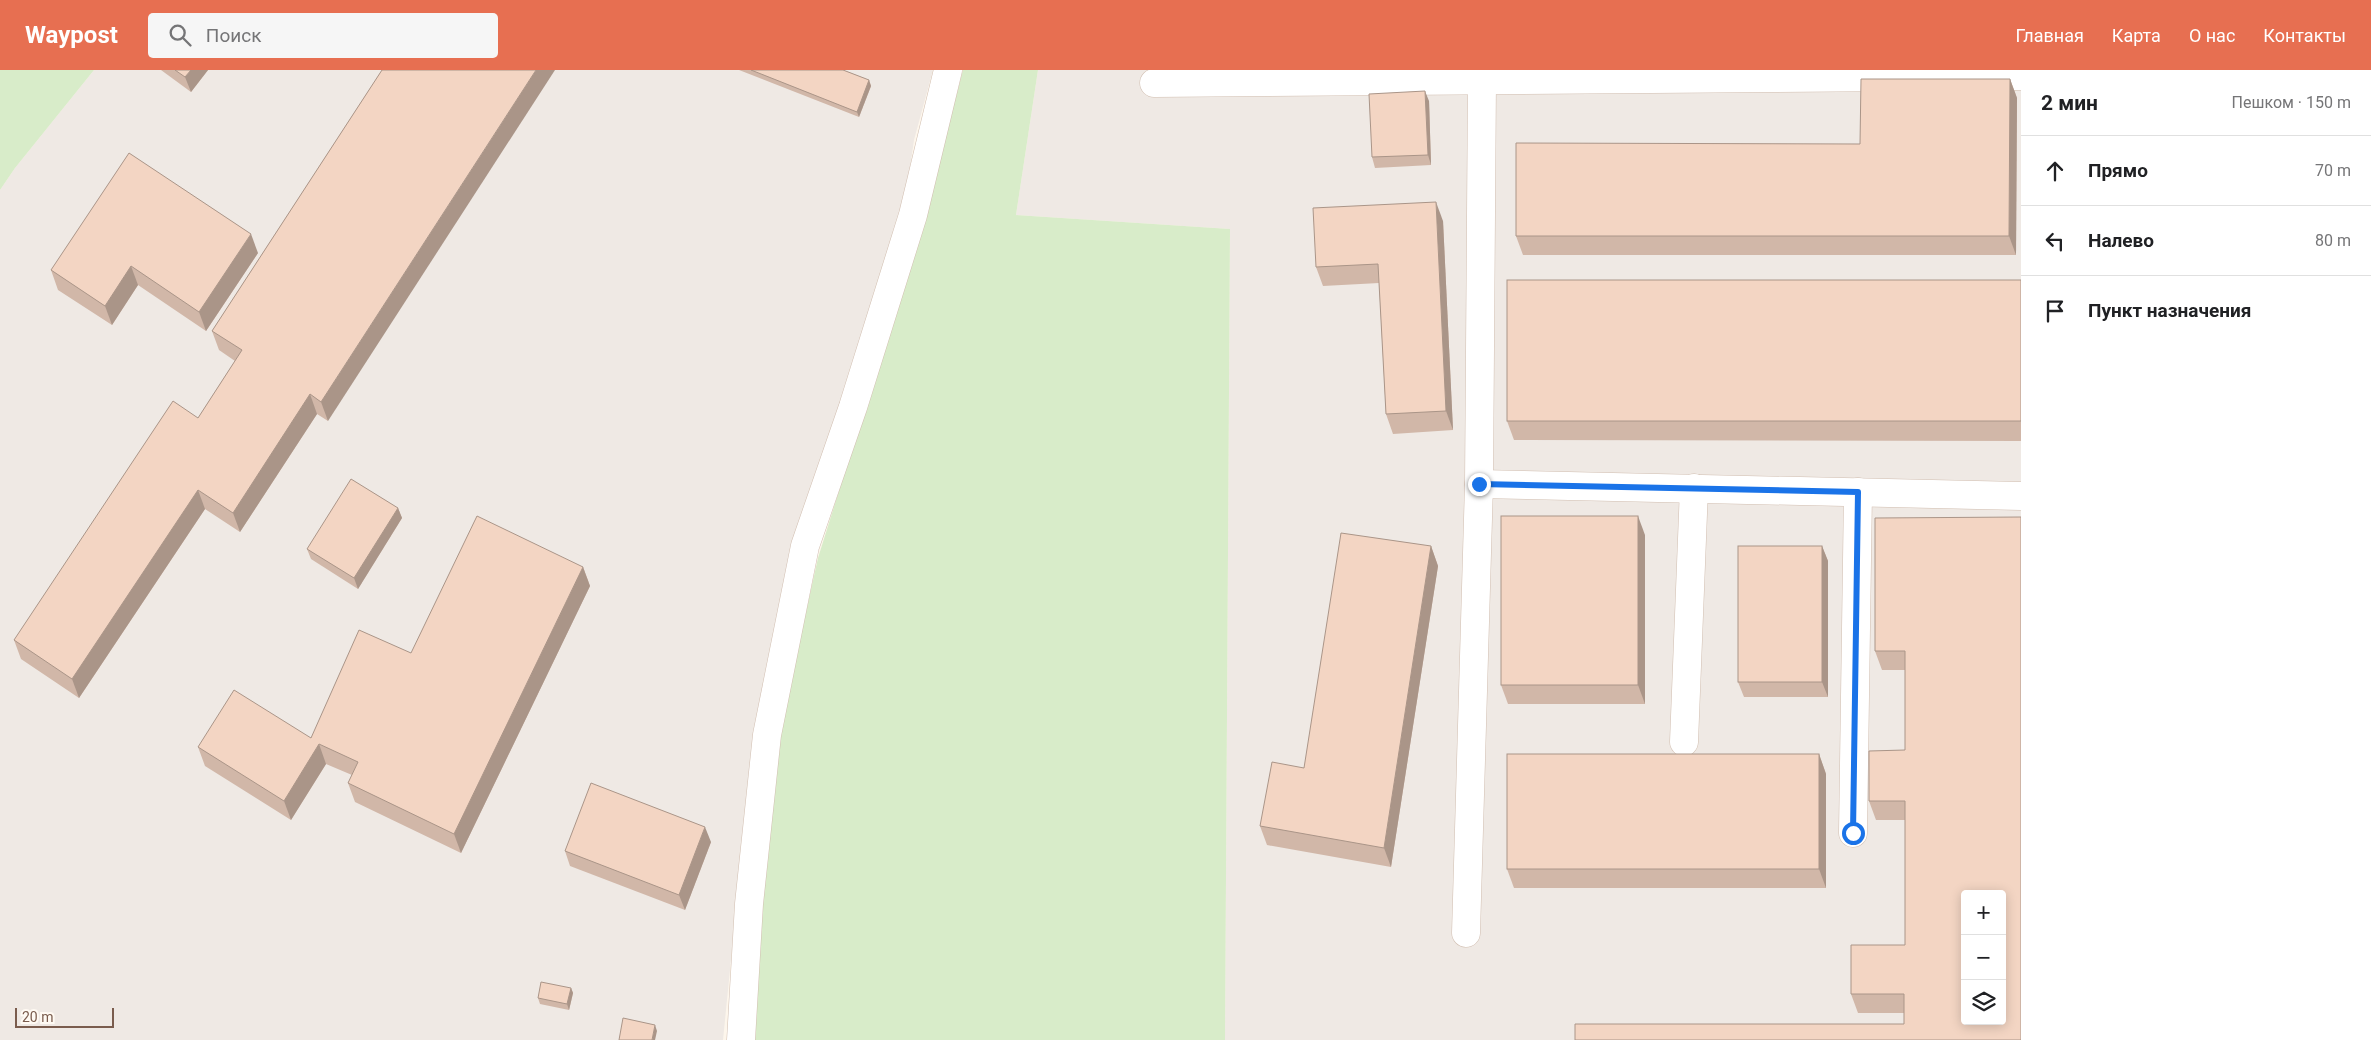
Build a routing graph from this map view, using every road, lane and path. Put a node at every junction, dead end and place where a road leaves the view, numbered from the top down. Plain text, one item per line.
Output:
1 (948, 70) edge
2 (2021, 76) edge
3 (1482, 80) junction
4 (1154, 83) dead end
5 (1479, 484) junction
6 (1694, 488) junction
7 (1858, 492) junction
8 (2021, 496) edge
9 (1684, 742) dead end
10 (1853, 833) dead end
11 (1466, 934) dead end
12 (740, 1040) edge

1 - 12 lane
2 - 3 lane
3 - 4 lane
3 - 5 lane
5 - 6 lane
5 - 11 lane
6 - 7 lane
6 - 9 lane
7 - 8 lane
7 - 10 lane

